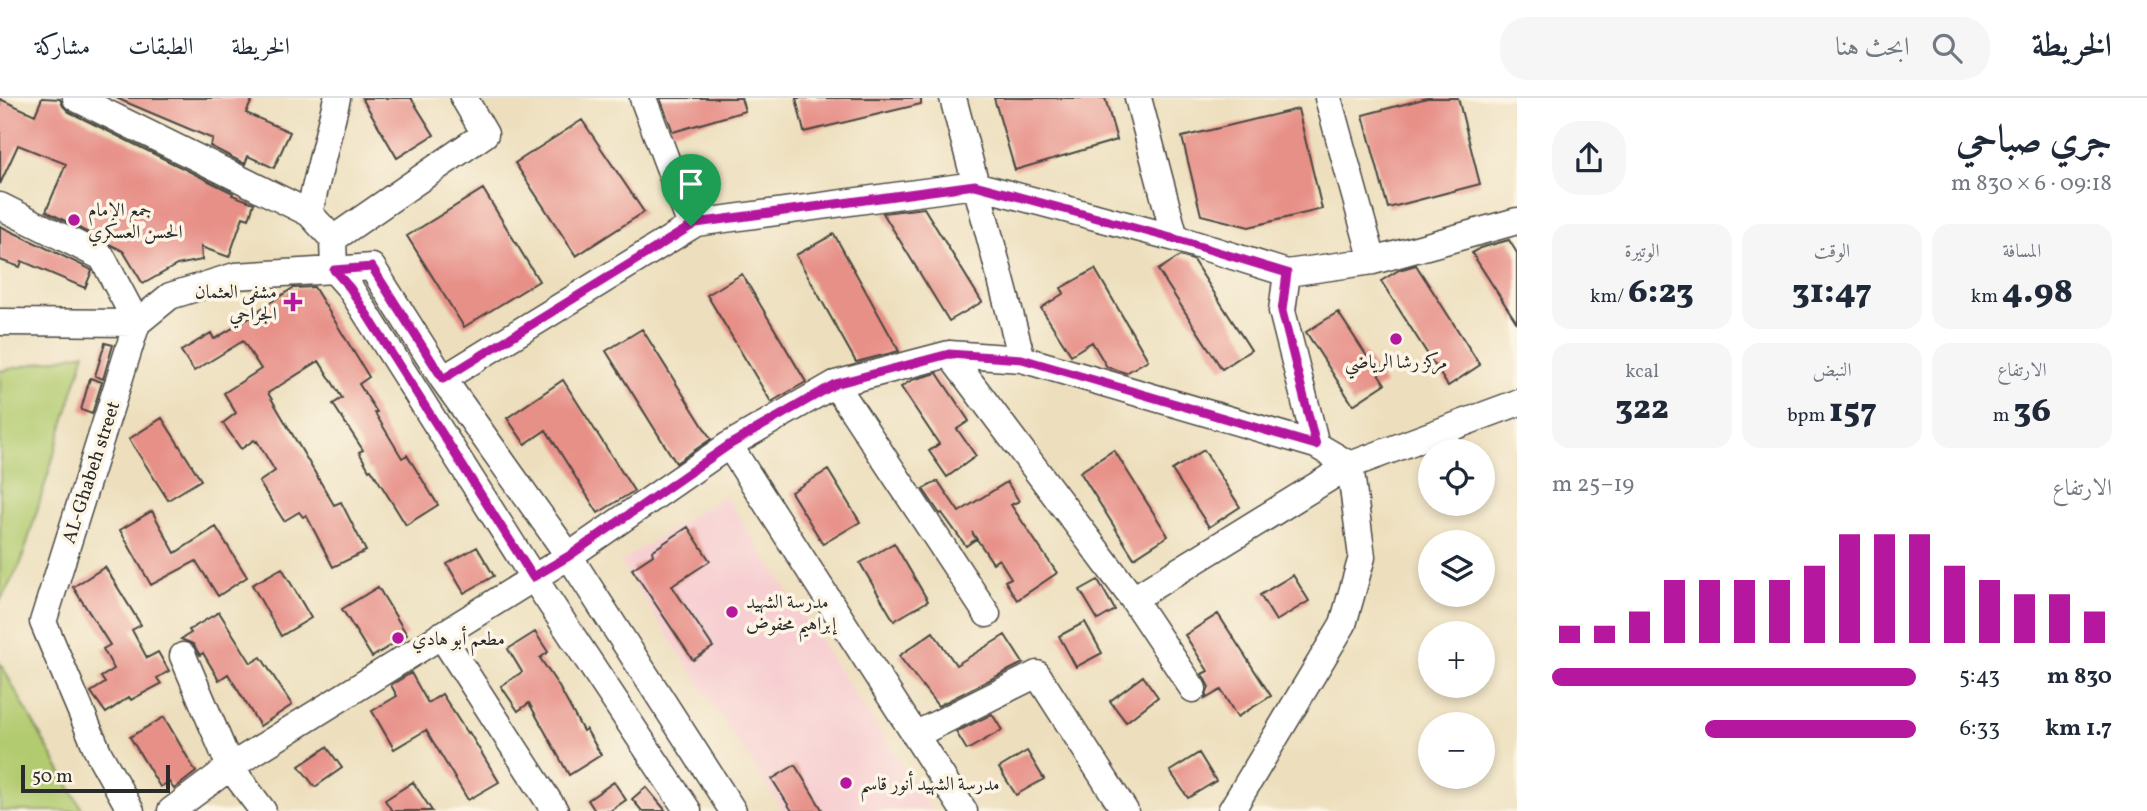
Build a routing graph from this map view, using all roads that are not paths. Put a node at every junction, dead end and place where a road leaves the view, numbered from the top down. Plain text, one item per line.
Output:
1 (76, 98) edge
2 (337, 98) edge
3 (464, 98) edge
4 (643, 98) edge
5 (953, 98) edge
6 (1138, 98) edge
7 (1328, 98) edge
8 (975, 185) junction
9 (0, 206) edge
10 (309, 213) junction
11 (1517, 221) edge
12 (691, 226) junction
13 (333, 239) junction
14 (1175, 239) junction
15 (1373, 261) junction
16 (334, 270) junction
17 (1287, 273) junction
18 (0, 322) edge
19 (137, 323) junction
20 (949, 354) junction
21 (1022, 359) junction
22 (443, 379) junction
23 (835, 384) junction
24 (1517, 402) edge
25 (729, 445) junction
26 (1316, 445) junction
27 (1350, 465) junction
28 (569, 556) junction
29 (533, 577) junction
30 (1133, 599) junction
31 (987, 614) dead end
32 (440, 635) junction
33 (183, 656) dead end
34 (1192, 689) dead end
35 (915, 735) junction
36 (230, 766) junction
37 (131, 811) edge
38 (171, 811) edge
39 (263, 811) edge
40 (555, 811) edge
41 (688, 811) edge
42 (733, 811) edge
43 (964, 811) edge
44 (1125, 811) edge
45 (1231, 811) edge

1 - 10 street
2 - 10 street
3 - 13 street
4 - 12 street
5 - 8 street
6 - 14 street
7 - 15 street
8 - 12 street
8 - 14 street
8 - 21 street
9 - 19 street
10 - 13 street
11 - 15 street
12 - 22 street
13 - 16 street
14 - 17 street
15 - 17 street
16 - 19 street
16 - 22 street
16 - 29 street
17 - 26 street
18 - 19 street
19 - 37 street, AL-Ghabeh street
20 - 21 street
20 - 23 street
20 - 30 street
21 - 26 street
22 - 28 street
23 - 25 street
23 - 31 street
24 - 27 street
25 - 28 street
25 - 35 street
26 - 27 street
27 - 30 street
27 - 45 street
28 - 29 street
28 - 42 street
29 - 32 street
29 - 41 street
30 - 34 street
32 - 36 street
32 - 40 street
33 - 36 street
35 - 43 street
35 - 44 street
36 - 38 street
36 - 39 street

